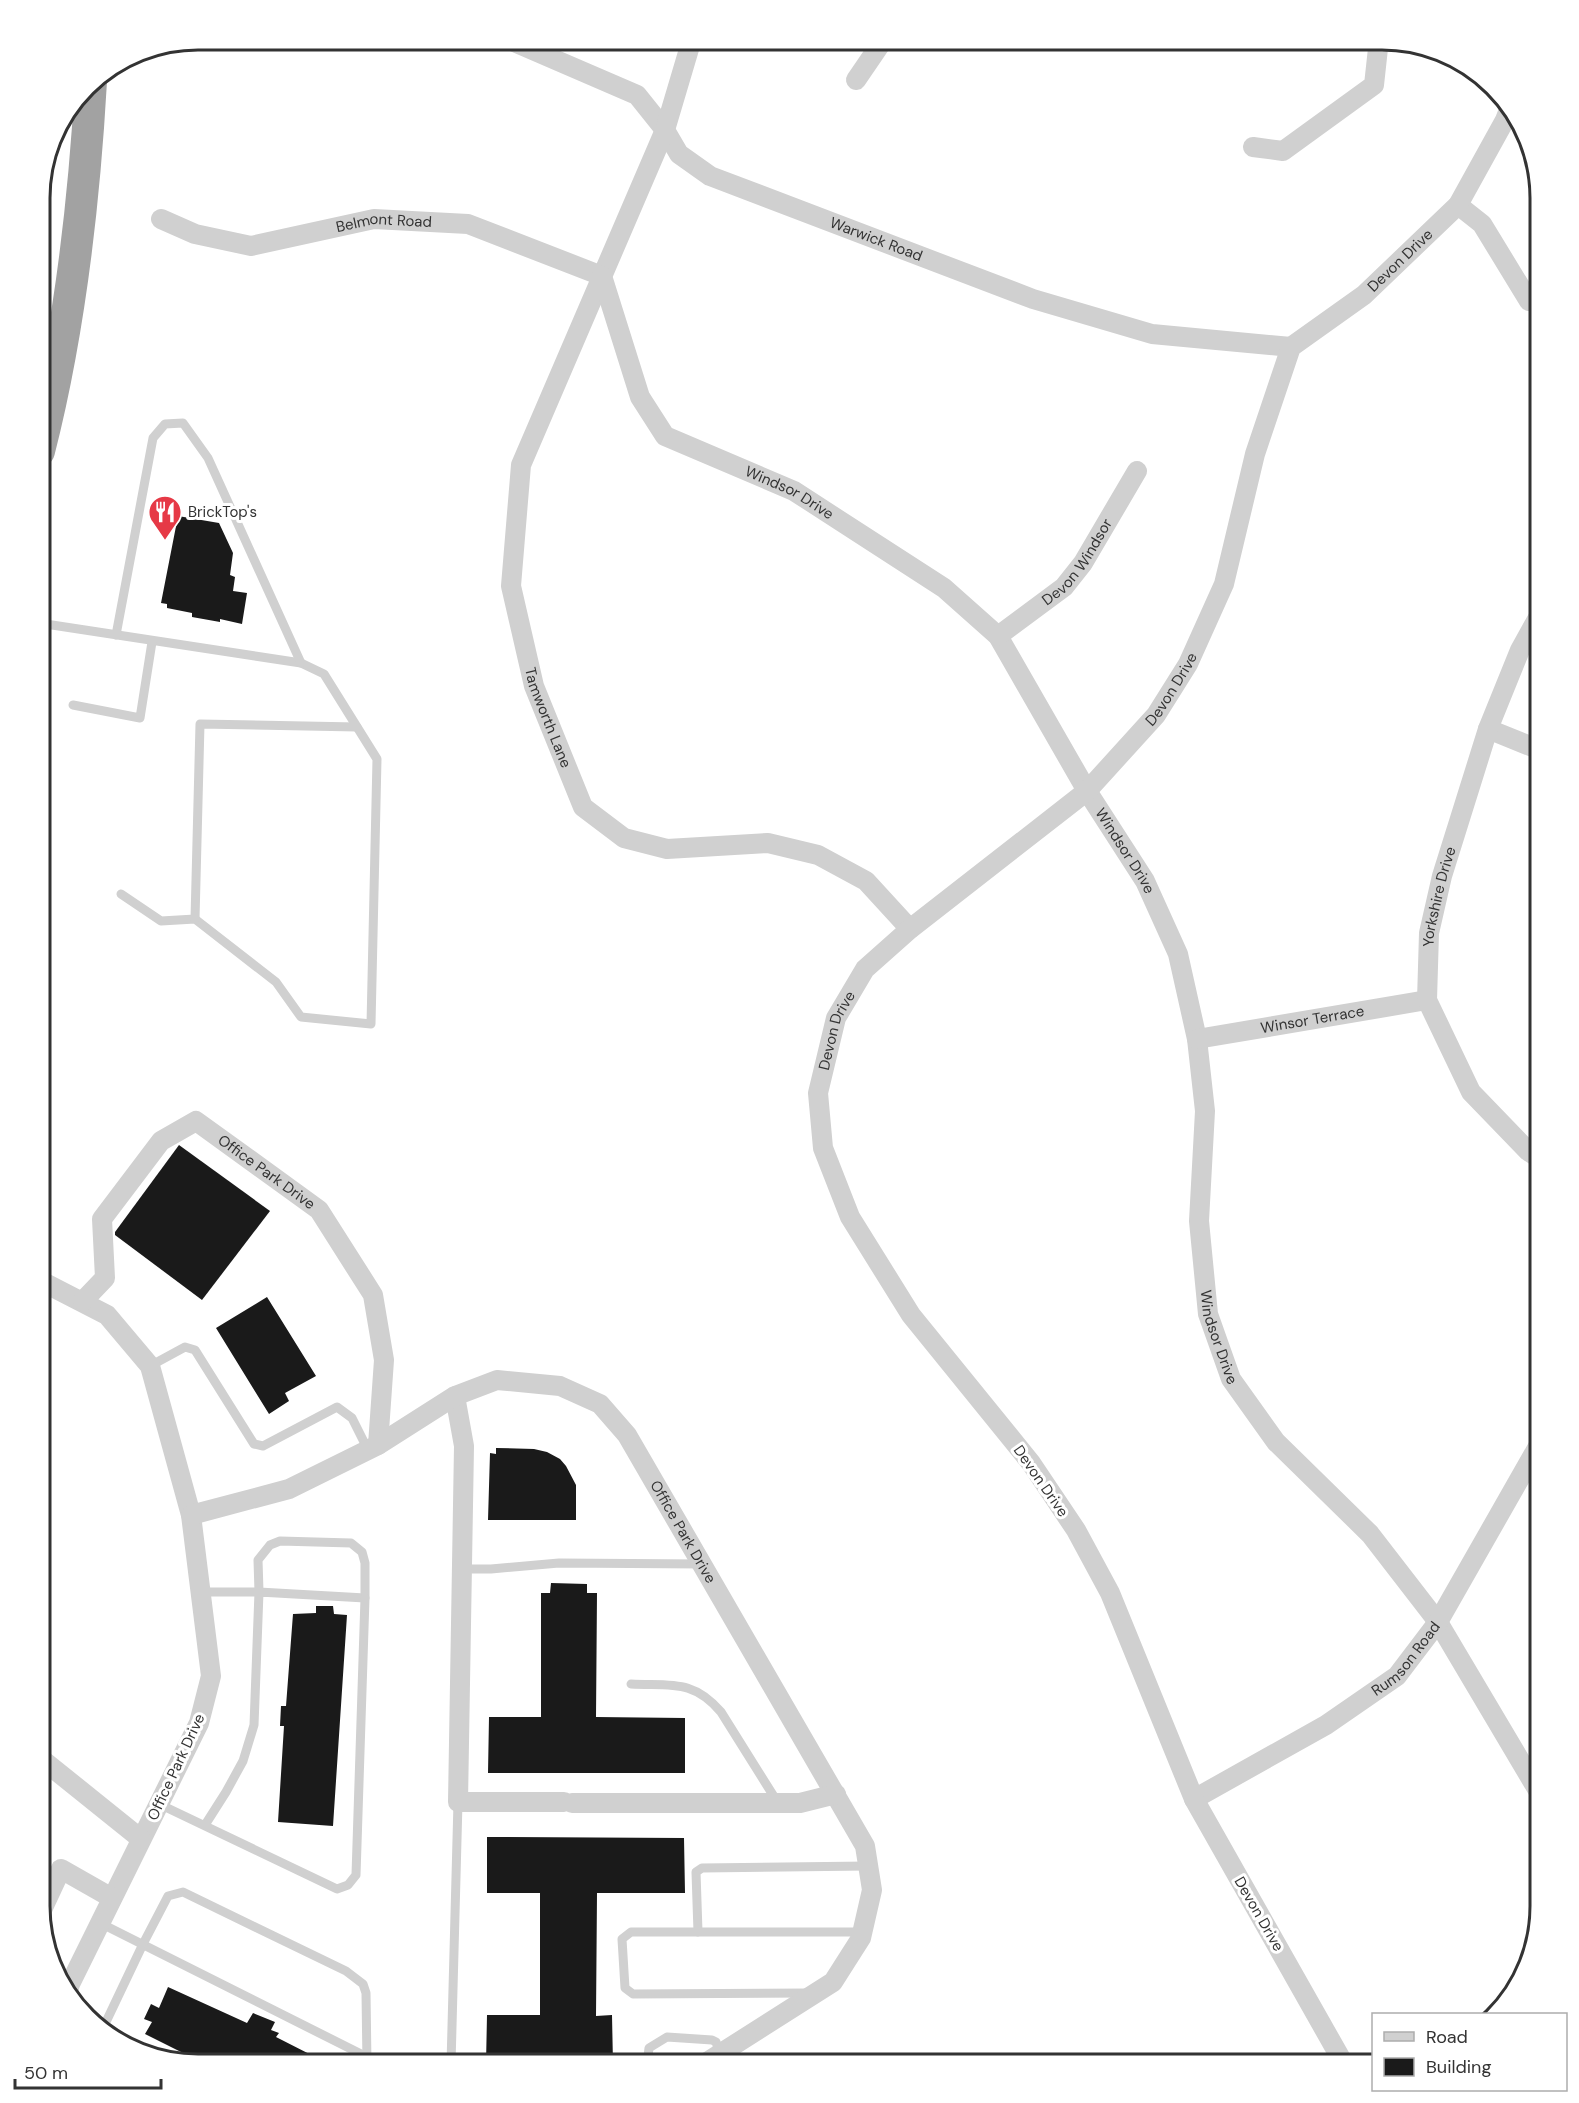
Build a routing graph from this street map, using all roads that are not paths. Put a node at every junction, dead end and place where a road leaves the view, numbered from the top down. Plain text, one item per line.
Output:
1 (533, 50) edge
2 (689, 50) edge
3 (876, 50) edge
4 (1378, 50) edge
5 (856, 80) dead end
6 (90, 96) edge
7 (1506, 117) edge
8 (665, 130) junction
9 (1253, 147) dead end
10 (1458, 205) junction
11 (161, 219) dead end
12 (602, 276) junction
13 (1529, 301) dead end
14 (1291, 347) junction
15 (50, 409) edge
16 (1137, 471) dead end
17 (50, 625) edge
18 (1530, 632) edge
19 (116, 635) junction
20 (998, 636) junction
21 (152, 642) junction
22 (301, 663) junction
23 (73, 705) dead end
24 (357, 727) junction
25 (1488, 729) junction
26 (1530, 746) edge
27 (1087, 791) junction
28 (121, 894) dead end
29 (195, 919) junction
30 (910, 929) junction
31 (1427, 1000) junction
32 (1197, 1039) junction
33 (1530, 1152) edge
34 (50, 1285) edge
35 (83, 1301) junction
36 (150, 1366) junction
37 (455, 1395) junction
38 (373, 1447) junction
39 (1530, 1461) edge
40 (191, 1515) junction
41 (702, 1564) junction
42 (462, 1569) junction
43 (201, 1592) junction
44 (259, 1592) junction
45 (365, 1598) junction
46 (1438, 1622) junction
47 (631, 1684) dead end
48 (50, 1766) edge
49 (1530, 1777) edge
50 (836, 1794) junction
51 (1194, 1799) junction
52 (458, 1802) junction
53 (778, 1803) junction
54 (159, 1804) junction
55 (205, 1825) junction
56 (141, 1839) junction
57 (868, 1866) junction
58 (50, 1893) edge
59 (112, 1898) junction
60 (100, 1923) junction
61 (698, 1932) junction
62 (863, 1932) junction
63 (143, 1944) junction
64 (71, 1982) edge
65 (817, 1992) junction
66 (106, 2022) edge
67 (354, 2054) edge
68 (367, 2054) edge
69 (452, 2054) edge
70 (648, 2054) edge
71 (713, 2054) edge
72 (720, 2054) edge
73 (1338, 2054) edge

1 - 8 street, Warwick Road
2 - 8 street
3 - 5 street
4 - 9 street
6 - 15 highway
7 - 10 street, Devon Drive
8 - 12 street
8 - 14 street, Warwick Road
10 - 13 street
10 - 14 street, Devon Drive
11 - 12 street, Belmont Road
12 - 20 street, Windsor Drive
12 - 30 street, Tamworth Lane
14 - 27 street, Devon Drive
16 - 20 street, Devon Windsor
17 - 19 lane
18 - 25 street, Yorkshire Drive
19 - 21 lane
19 - 22 lane
20 - 27 street, Windsor Drive
21 - 22 lane
21 - 23 lane
22 - 24 lane
24 - 29 lane
24 - 29 lane
25 - 26 street
25 - 31 street, Yorkshire Drive
27 - 30 street, Devon Drive
27 - 32 street, Windsor Drive
28 - 29 lane
30 - 51 street, Devon Drive
31 - 32 street, Winsor Terrace
31 - 33 street, Yorkshire Drive
32 - 46 street, Windsor Drive
34 - 35 street, Office Park Drive
35 - 36 street, Office Park Drive
35 - 38 street, Office Park Drive
36 - 38 lane
36 - 40 street, Office Park Drive
37 - 38 street, Office Park Drive
37 - 41 street, Office Park Drive
37 - 42 street
38 - 40 street, Office Park Drive
39 - 46 street, Rumson Road
40 - 43 street, Office Park Drive
41 - 42 lane
41 - 50 street, Office Park Drive
42 - 52 street
43 - 44 lane
43 - 54 street, Office Park Drive
44 - 45 lane
44 - 45 lane
44 - 55 lane
45 - 55 lane
46 - 49 street, Windsor Drive
46 - 51 street, Rumson Road
47 - 53 lane
48 - 56 street, Office Park Drive
50 - 53 street
50 - 57 street, Office Park Drive
51 - 73 street, Devon Drive
52 - 53 street
52 - 69 lane
54 - 55 lane
54 - 56 street, Office Park Drive
56 - 59 street, Office Park Drive
57 - 61 lane
57 - 62 street, Office Park Drive
58 - 59 street
59 - 60 street, Office Park Drive
60 - 63 lane
60 - 64 street, Office Park Drive
61 - 62 lane
61 - 65 lane
62 - 65 street, Office Park Drive
63 - 66 lane
63 - 67 lane
63 - 68 lane
65 - 72 street, Office Park Drive
70 - 71 lane

